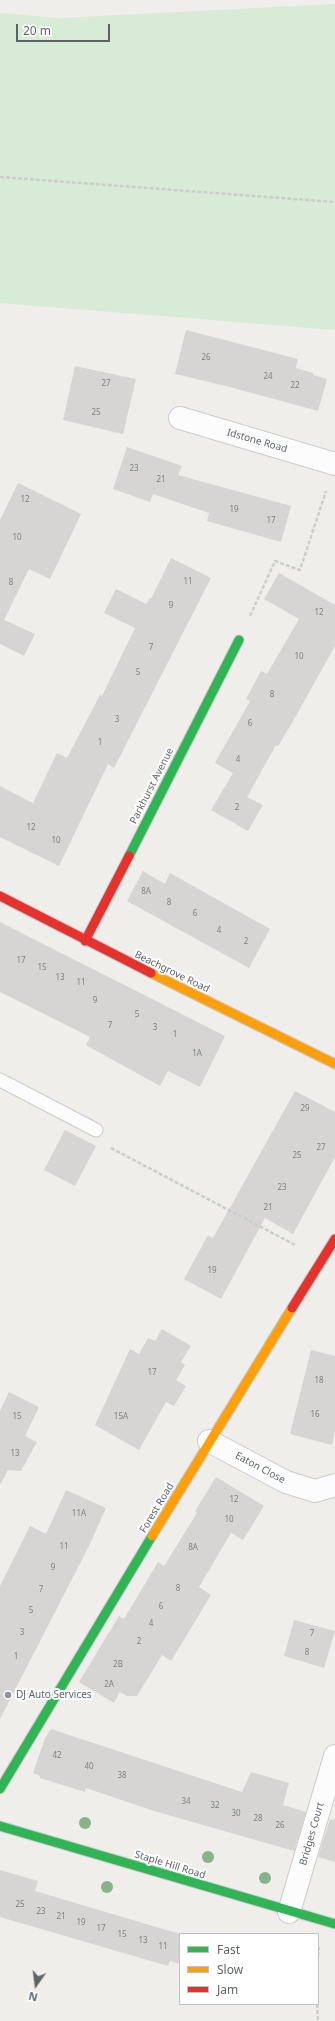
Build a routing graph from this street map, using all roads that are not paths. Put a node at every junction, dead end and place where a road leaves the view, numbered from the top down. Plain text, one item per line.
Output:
1 (180, 418) dead end
2 (335, 464) edge
3 (239, 640) road end
4 (0, 896) edge
5 (85, 941) junction
6 (335, 1064) edge
7 (0, 1080) edge
8 (96, 1130) road end
9 (335, 1239) edge
10 (209, 1441) junction
11 (335, 1485) edge
12 (335, 1756) edge
13 (0, 1789) edge
14 (0, 1826) edge
15 (289, 1912) junction
16 (335, 1924) edge

1 - 2 street, Idstone Road
3 - 5 main road, Parkhurst Avenue
4 - 5 main road, Beachgrove Road
5 - 6 main road, Beachgrove Road
7 - 8 lane
9 - 10 main road, Forest Road
10 - 11 street, Eaton Close
10 - 13 main road, Forest Road
12 - 15 street, Bridges Court
14 - 15 main road, Staple Hill Road
15 - 16 main road, Staple Hill Road

